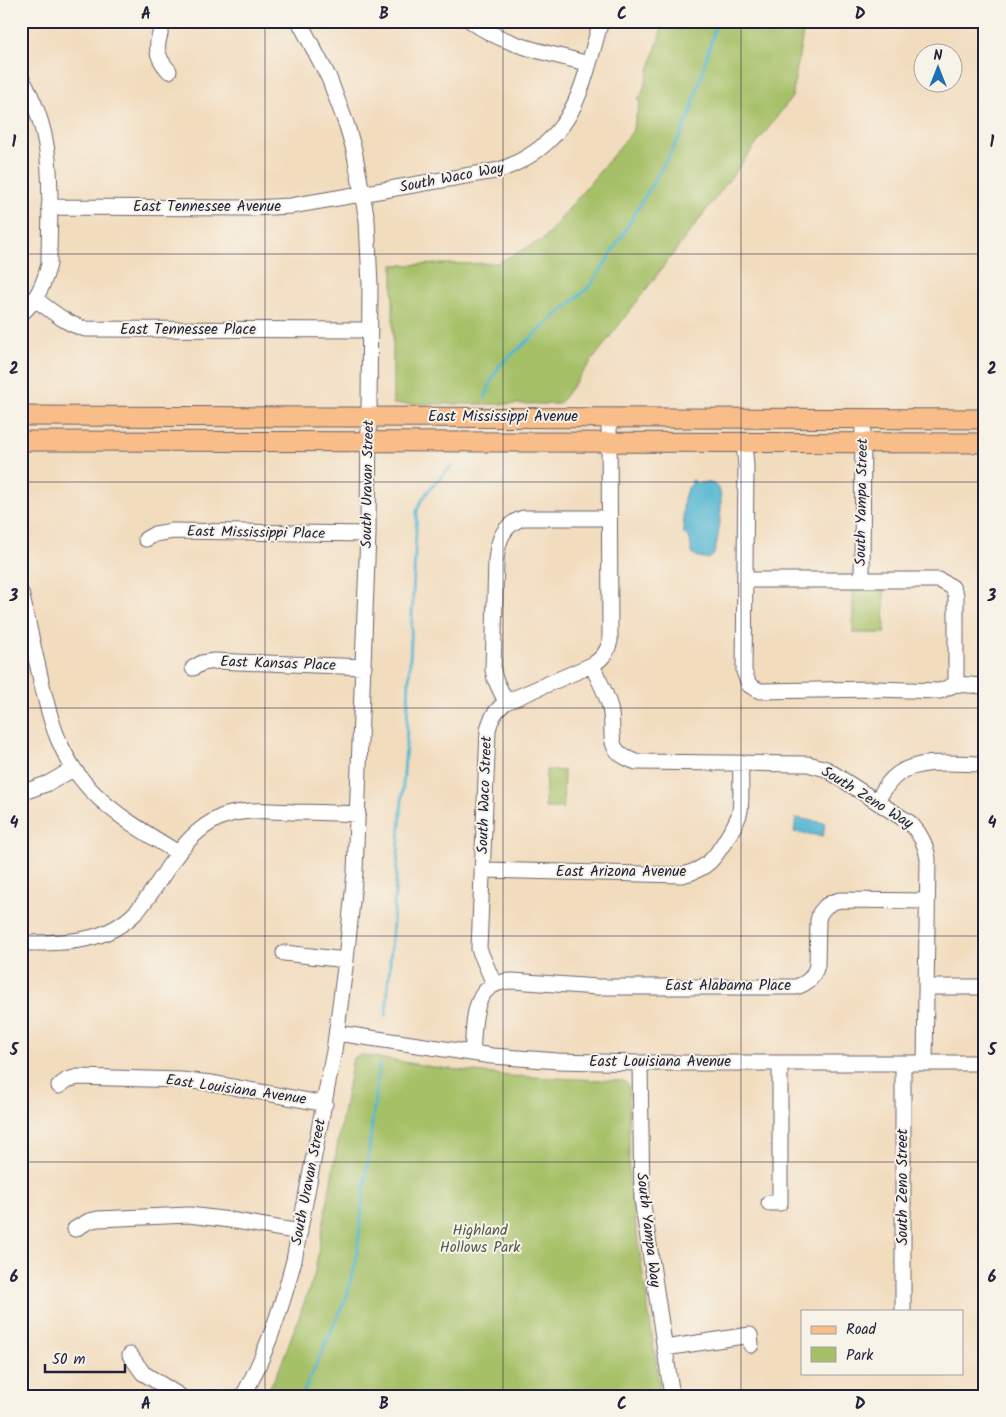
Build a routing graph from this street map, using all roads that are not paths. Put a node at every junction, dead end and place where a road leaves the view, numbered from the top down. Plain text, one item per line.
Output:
1 (164, 21) edge
2 (299, 21) edge
3 (601, 21) edge
4 (471, 26) edge
5 (589, 64) junction
6 (168, 71) dead end
7 (21, 78) edge
8 (364, 194) junction
9 (49, 207) junction
10 (35, 299) junction
11 (21, 314) edge
12 (370, 330) junction
13 (21, 416) edge
14 (369, 417) junction
15 (609, 418) junction
16 (863, 418) junction
17 (985, 419) edge
18 (21, 441) edge
19 (369, 442) junction
20 (609, 443) junction
21 (744, 443) junction
22 (864, 443) junction
23 (985, 443) edge
24 (610, 518) junction
25 (368, 534) junction
26 (146, 539) dead end
27 (746, 580) junction
28 (862, 580) junction
29 (21, 593) edge
30 (28, 657) edge
31 (592, 665) junction
32 (364, 667) junction
33 (193, 668) dead end
34 (956, 684) junction
35 (982, 686) dead end
36 (506, 702) junction
37 (741, 764) junction
38 (985, 764) edge
39 (74, 768) junction
40 (21, 793) edge
41 (877, 801) junction
42 (358, 814) junction
43 (178, 853) junction
44 (482, 870) junction
45 (927, 900) junction
46 (21, 943) edge
47 (284, 953) dead end
48 (346, 960) junction
49 (494, 984) junction
50 (926, 987) junction
51 (985, 988) edge
52 (337, 1033) junction
53 (472, 1053) junction
54 (925, 1062) junction
55 (640, 1063) junction
56 (780, 1063) junction
57 (903, 1063) junction
58 (985, 1063) edge
59 (59, 1086) dead end
60 (325, 1104) junction
61 (769, 1203) dead end
62 (75, 1229) dead end
63 (300, 1232) junction
64 (903, 1310) edge
65 (751, 1345) dead end
66 (665, 1348) junction
67 (130, 1355) dead end
68 (180, 1396) edge
69 (243, 1396) edge
70 (672, 1396) edge

1 - 6 street
2 - 8 street, South Uravan Street
3 - 5 street, South Waco Way
4 - 5 street
5 - 8 street, South Waco Way
7 - 9 street
8 - 9 street, East Tennessee Avenue
8 - 12 street, South Uravan Street
9 - 10 street
10 - 11 street
10 - 12 street, East Tennessee Place
12 - 14 street, South Uravan Street
13 - 14 main road, East Mississippi Avenue
14 - 15 main road, East Mississippi Avenue
14 - 19 street, South Uravan Street
15 - 16 main road, East Mississippi Avenue
15 - 20 street, South Waco Street
16 - 17 main road, East Mississippi Avenue
16 - 22 street, South Yampa Street
18 - 19 main road, East Mississippi Avenue
19 - 20 main road, East Mississippi Avenue
19 - 25 street, South Uravan Street
20 - 21 main road, East Mississippi Avenue
20 - 24 street, South Waco Street
21 - 22 main road, East Mississippi Avenue
21 - 27 street
22 - 23 main road, East Mississippi Avenue
22 - 28 street, South Yampa Street
24 - 31 street, South Waco Street
24 - 36 street
25 - 26 street, East Mississippi Place
25 - 32 street, South Uravan Street
27 - 28 street
27 - 34 street
28 - 34 street, South Yampa Street
29 - 30 street
30 - 39 street
31 - 36 street, South Waco Street
31 - 37 street, South Zeno Way
32 - 33 street, East Kansas Place
32 - 42 street, South Uravan Street
34 - 35 street
36 - 44 street, South Waco Street
37 - 41 street, South Zeno Way
37 - 44 street, East Arizona Avenue
38 - 41 street
39 - 40 street
39 - 43 street
41 - 45 street, South Zeno Way
42 - 43 street
42 - 48 street, South Uravan Street
43 - 46 street
44 - 49 street, South Waco Street
45 - 49 street, East Alabama Place
45 - 50 street, South Zeno Way
47 - 48 street
48 - 52 street, South Uravan Street
49 - 53 street
50 - 51 street
50 - 54 street, South Zeno Way
52 - 53 street, East Louisiana Avenue
52 - 60 street, South Uravan Street
53 - 55 street, East Louisiana Avenue
54 - 57 street, East Louisiana Avenue
54 - 58 street, East Louisiana Avenue
55 - 56 street, East Louisiana Avenue
55 - 66 street, South Yampa Way
56 - 57 street, East Louisiana Avenue
56 - 61 street
57 - 64 street, South Zeno Street
59 - 60 street, East Louisiana Avenue
60 - 63 street, South Uravan Street
62 - 63 street
63 - 69 street, South Uravan Street
65 - 66 street
66 - 70 street, South Yampa Way
67 - 68 street

